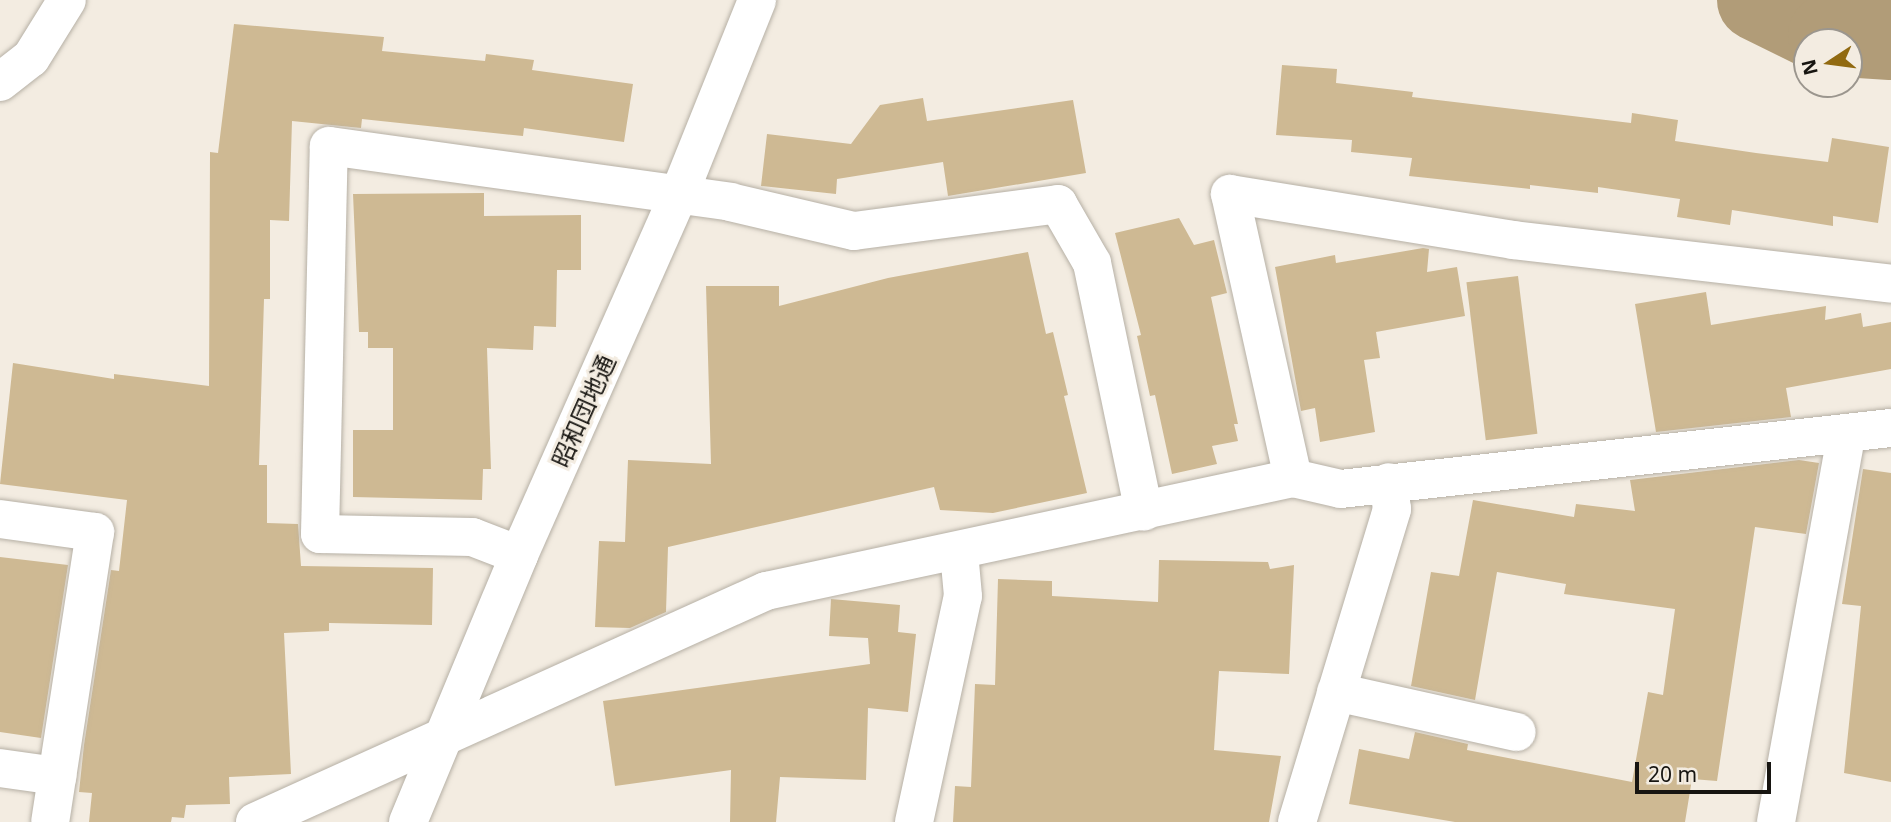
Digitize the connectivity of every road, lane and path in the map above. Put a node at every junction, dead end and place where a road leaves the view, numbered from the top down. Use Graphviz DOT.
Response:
graph roads {
  1 [pos="67,0"];
  2 [pos="757,0"];
  3 [pos="0,82"];
  4 [pos="678,197"];
  5 [pos="1891,284"];
  6 [pos="1891,428"];
  7 [pos="1847,433"];
  8 [pos="1293,478"];
  9 [pos="1388,482"];
  10 [pos="1144,512"];
  11 [pos="0,519"];
  12 [pos="960,552"];
  13 [pos="519,555"];
  14 [pos="1336,692"];
  15 [pos="1517,732"];
  16 [pos="443,740"];
  17 [pos="0,768"];
  18 [pos="57,776"];
  19 [pos="50,822"];
  20 [pos="255,822"];
  21 [pos="408,822"];
  22 [pos="914,822"];
  23 [pos="1297,822"];
  24 [pos="1776,822"];
  1 -- 3 [label="street"];
  2 -- 4 [label="street, 昭和団地通"];
  4 -- 10 [label="street"];
  4 -- 13 [label="street, 昭和団地通"];
  4 -- 13 [label="street"];
  5 -- 8 [label="street"];
  6 -- 7 [label="street"];
  7 -- 9 [label="street"];
  7 -- 24 [label="street"];
  8 -- 9 [label="street"];
  8 -- 10 [label="street"];
  9 -- 14 [label="street"];
  10 -- 12 [label="street"];
  11 -- 18 [label="street"];
  12 -- 16 [label="street"];
  12 -- 22 [label="street"];
  13 -- 16 [label="street, 昭和団地通"];
  14 -- 15 [label="street"];
  14 -- 23 [label="street"];
  16 -- 20 [label="street"];
  16 -- 21 [label="street, 昭和団地通"];
  17 -- 18 [label="street"];
  18 -- 19 [label="street"];
}
